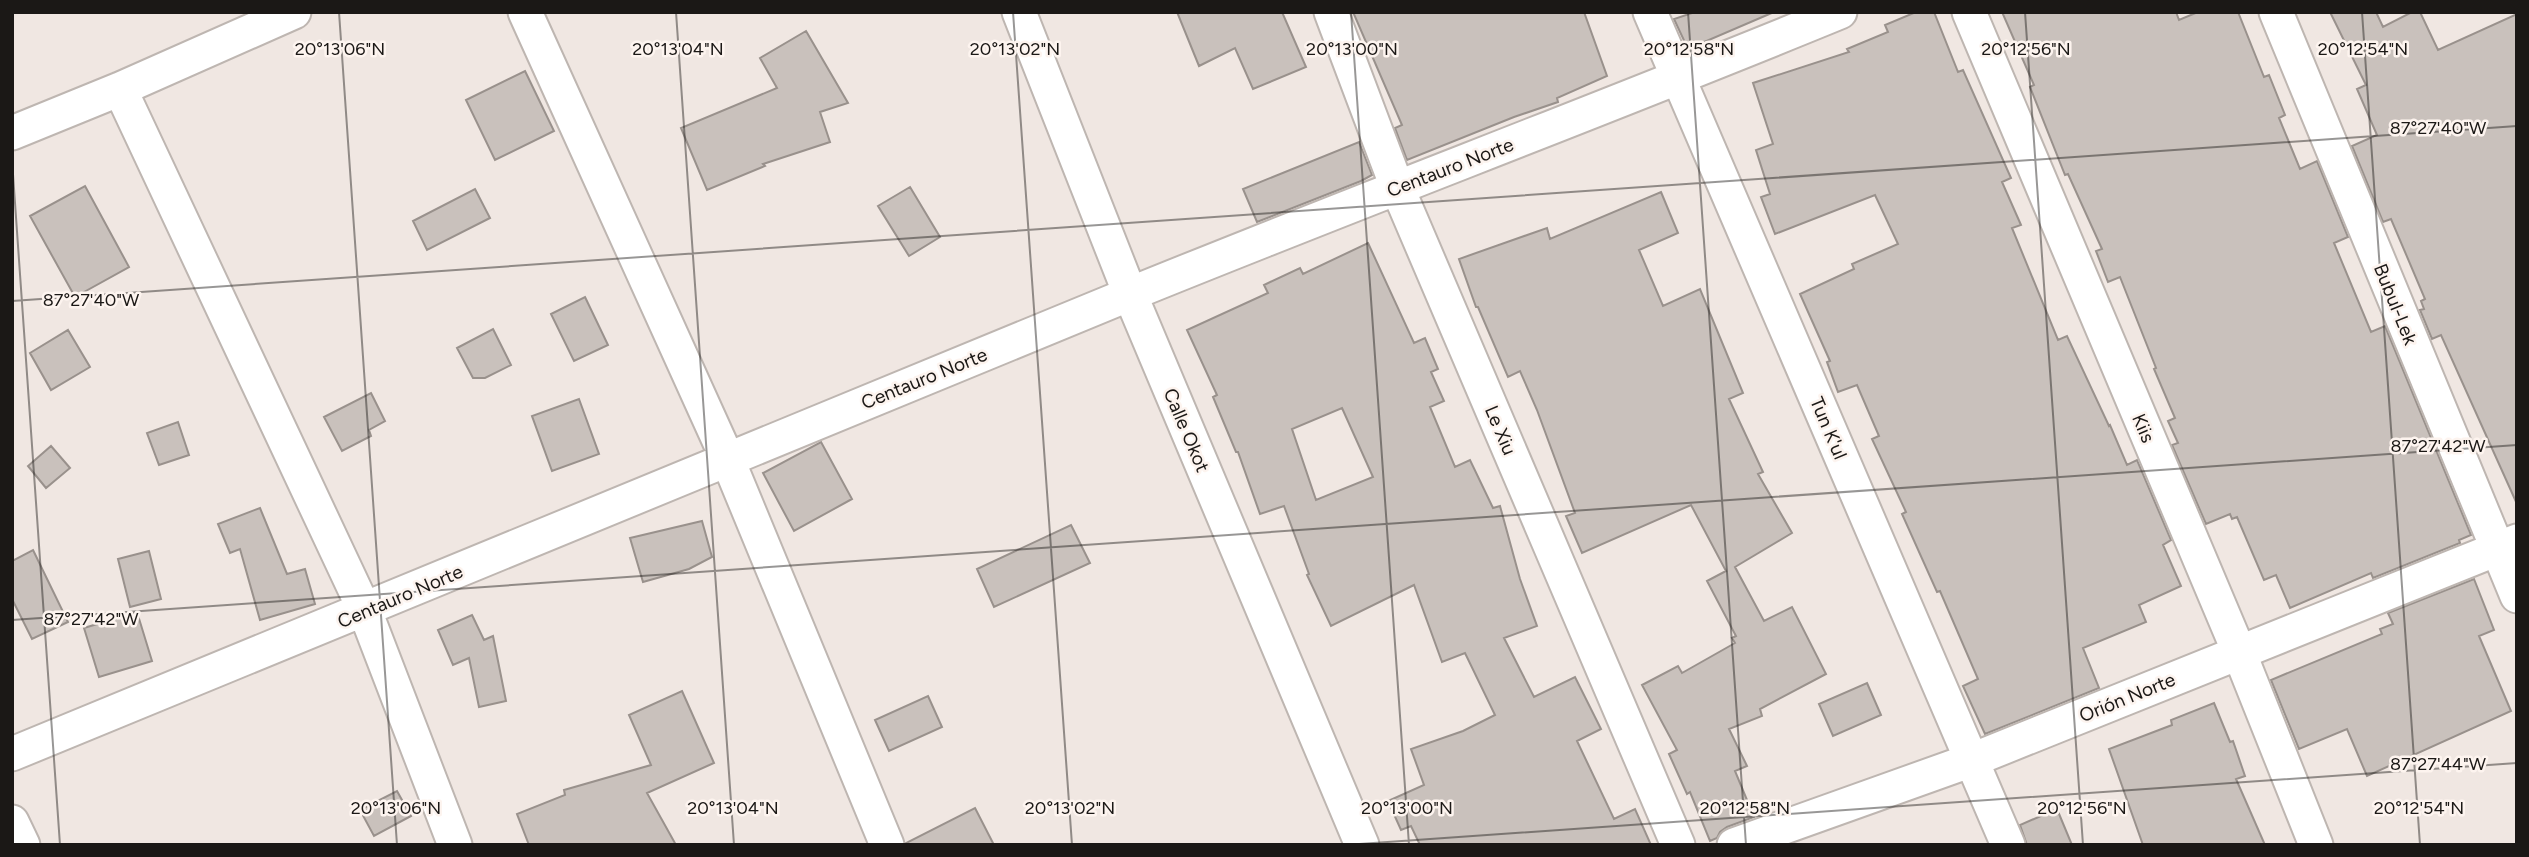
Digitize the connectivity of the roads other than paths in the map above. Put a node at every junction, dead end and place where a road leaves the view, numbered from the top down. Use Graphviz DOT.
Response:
graph roads {
  1 [pos="295,12"];
  2 [pos="525,12"];
  3 [pos="1019,12"];
  4 [pos="1331,12"];
  5 [pos="1650,12"];
  6 [pos="1840,12"];
  7 [pos="1969,12"];
  8 [pos="2276,12"];
  9 [pos="1678,78"];
  10 [pos="120,89"];
  11 [pos="12,133"];
  12 [pos="1397,187"];
  13 [pos="1130,294"];
  14 [pos="727,458"];
  15 [pos="2507,545"];
  16 [pos="2517,596"];
  17 [pos="365,611"];
  18 [pos="2239,652"];
  19 [pos="12,754"];
  20 [pos="1972,760"];
  21 [pos="12,822"];
  22 [pos="23,845"];
  23 [pos="455,845"];
  24 [pos="887,845"];
  25 [pos="1362,845"];
  26 [pos="1678,845"];
  27 [pos="1734,845"];
  28 [pos="2008,845"];
  29 [pos="2316,845"];
  1 -- 10 [label="street"];
  2 -- 14 [label="street"];
  3 -- 13 [label="street, Calle Okot"];
  4 -- 12 [label="street, Le Xiu"];
  5 -- 9 [label="street, Tun K'ul"];
  6 -- 9 [label="street, Centauro Norte"];
  7 -- 18 [label="street, Kiis"];
  8 -- 15 [label="street, Bubul-Lek"];
  9 -- 12 [label="street, Centauro Norte"];
  9 -- 20 [label="street, Tun K'ul"];
  10 -- 11 [label="street"];
  10 -- 17 [label="street"];
  12 -- 13 [label="street, Centauro Norte"];
  12 -- 26 [label="street, Le Xiu"];
  13 -- 14 [label="street, Centauro Norte"];
  13 -- 25 [label="street, Calle Okot"];
  14 -- 17 [label="street, Centauro Norte"];
  14 -- 24 [label="street"];
  15 -- 16 [label="street, Bubul-Lek"];
  15 -- 18 [label="street, Orión Norte"];
  17 -- 19 [label="street, Centauro Norte"];
  17 -- 23 [label="street"];
  18 -- 20 [label="street, Orión Norte"];
  18 -- 29 [label="street, Kiis"];
  20 -- 27 [label="street, Orión Norte"];
  20 -- 28 [label="street, Tun K'ul"];
  21 -- 22 [label="street"];
}
